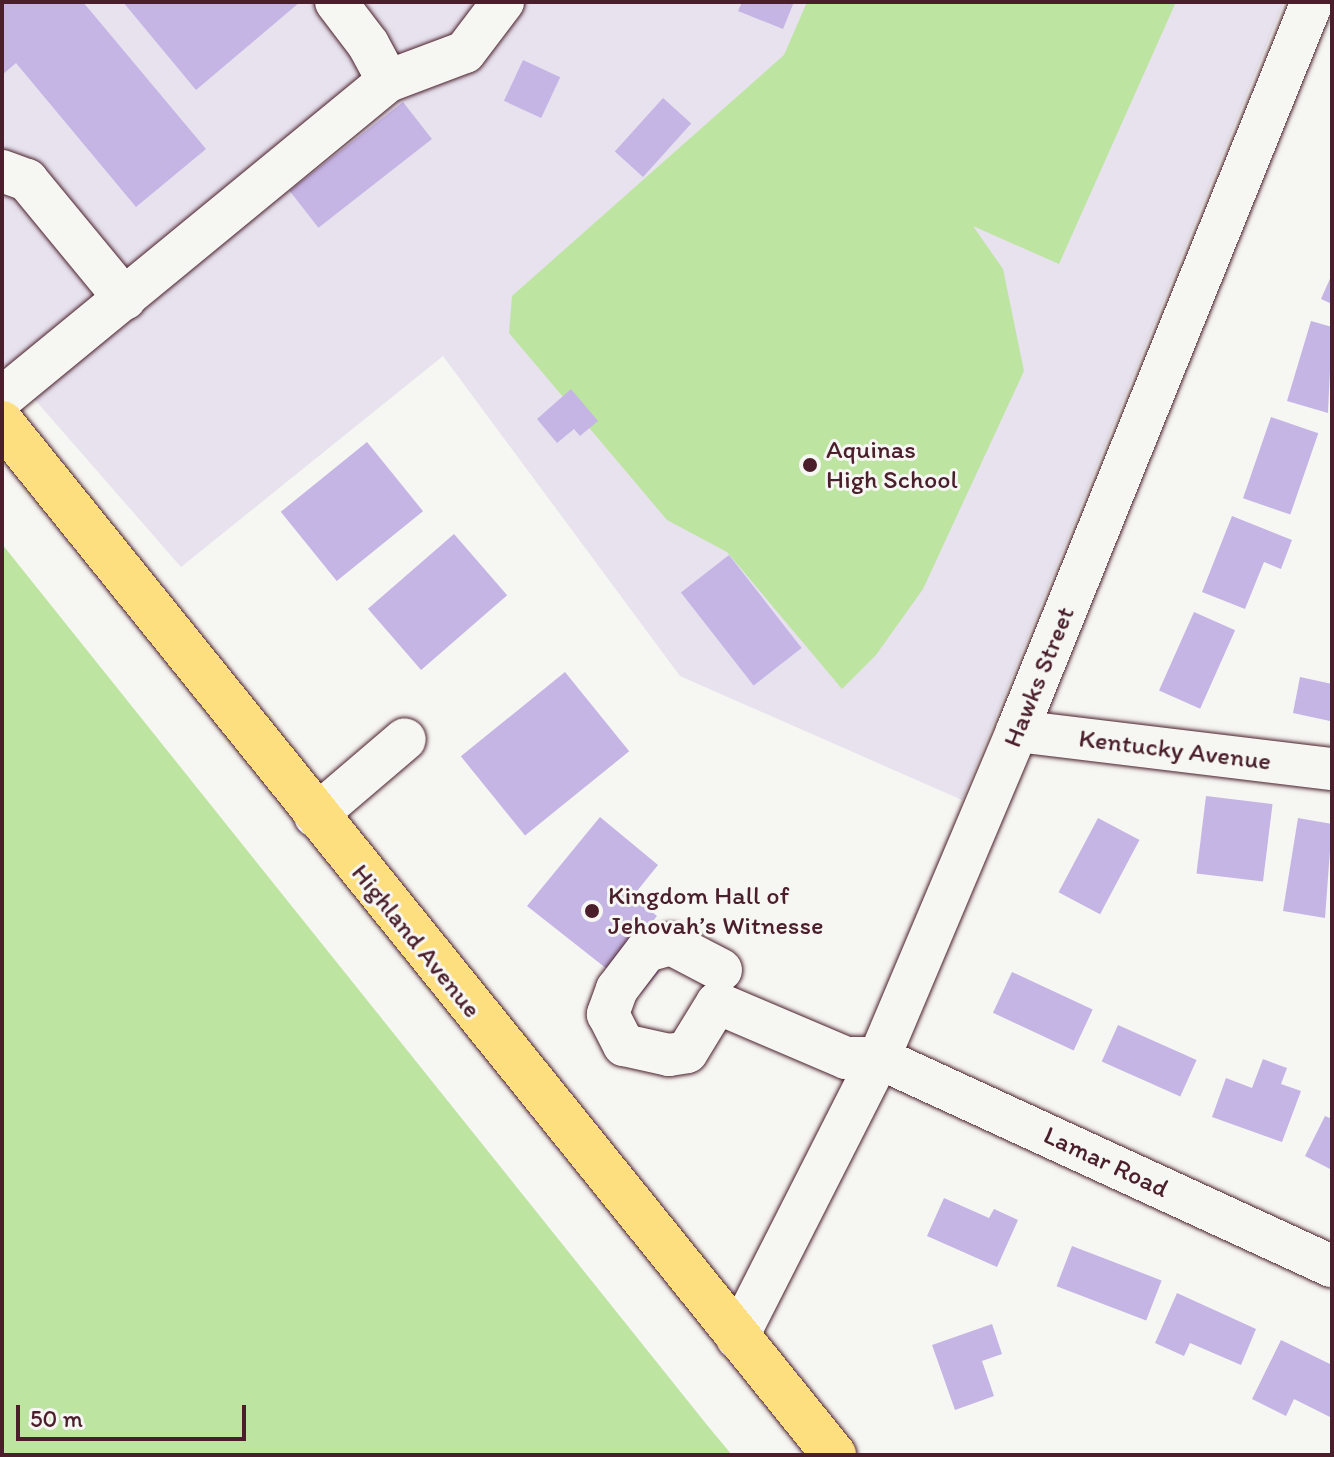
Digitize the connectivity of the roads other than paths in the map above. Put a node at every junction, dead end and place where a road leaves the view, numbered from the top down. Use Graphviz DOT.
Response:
graph roads {
  1 [pos="336,2"];
  2 [pos="503,2"];
  3 [pos="1312,2"];
  4 [pos="388,81"];
  5 [pos="2,171"];
  6 [pos="125,299"];
  7 [pos="2,398"];
  8 [pos="2,423"];
  9 [pos="1017,731"];
  10 [pos="405,739"];
  11 [pos="1332,769"];
  12 [pos="315,816"];
  13 [pos="721,970"];
  14 [pos="879,1058"];
  15 [pos="1332,1266"];
  16 [pos="737,1338"];
  17 [pos="834,1455"];
  1 -- 4 [label="street"];
  2 -- 4 [label="street"];
  3 -- 9 [label="street, Hawks Street"];
  4 -- 6 [label="street"];
  5 -- 6 [label="street"];
  6 -- 7 [label="street"];
  8 -- 12 [label="main road, Highland Avenue"];
  9 -- 11 [label="street, Kentucky Avenue"];
  9 -- 14 [label="street, Hawks Street"];
  10 -- 12 [label="street"];
  12 -- 16 [label="main road, Highland Avenue"];
  13 -- 14 [label="street"];
  14 -- 15 [label="street, Lamar Road"];
  14 -- 16 [label="street, Hawks Street"];
  16 -- 17 [label="main road, Highland Avenue"];
}
